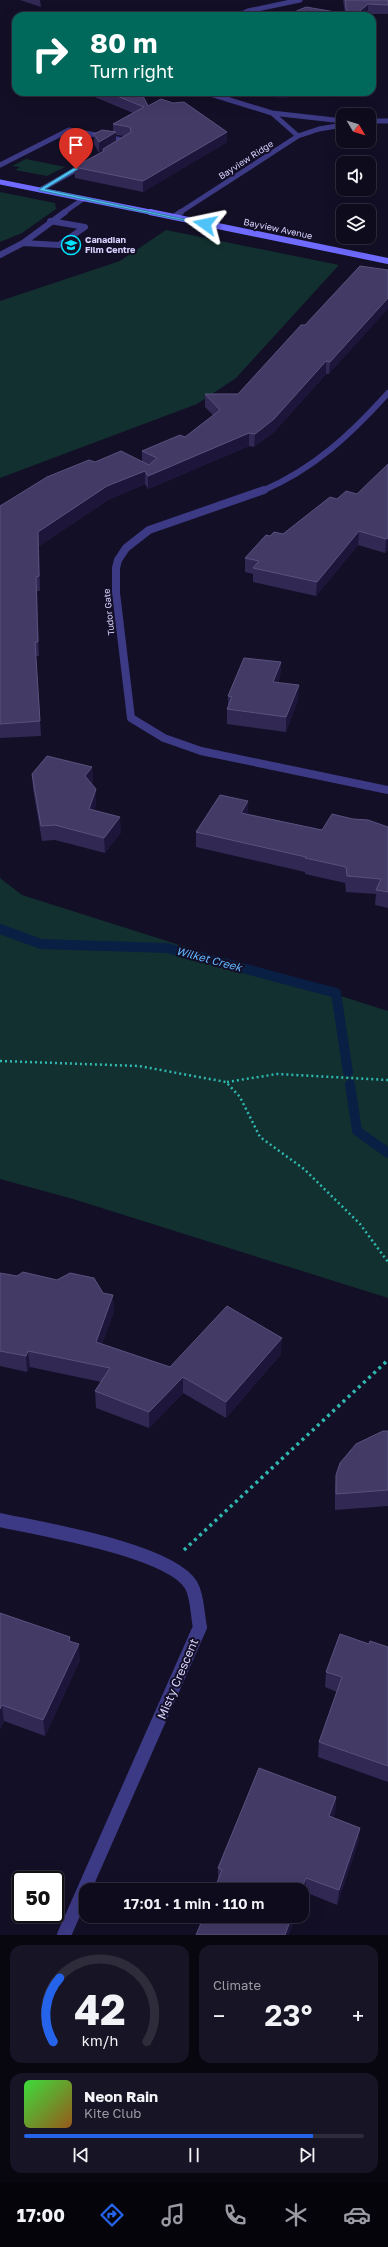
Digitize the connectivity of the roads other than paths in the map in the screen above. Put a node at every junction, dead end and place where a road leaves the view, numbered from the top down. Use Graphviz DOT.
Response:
graph roads {
  1 [pos="300,0"];
  2 [pos="248,12"];
  3 [pos="217,96"];
  4 [pos="272,113"];
  5 [pos="336,120"];
  6 [pos="376,121"];
  7 [pos="388,121"];
  8 [pos="336,125"];
  9 [pos="298,136"];
  10 [pos="115,148"];
  11 [pos="89,162"];
  12 [pos="0,165"];
  13 [pos="0,182"];
  14 [pos="40,190"];
  15 [pos="83,199"];
  16 [pos="174,217"];
  17 [pos="50,221"];
  18 [pos="23,243"];
  19 [pos="0,255"];
  20 [pos="388,261"];
  21 [pos="388,393"];
  22 [pos="388,790"];
  23 [pos="0,1520"];
  24 [pos="64,1935"];
  1 -- 2 [label="street"];
  3 -- 4 [label="street"];
  4 -- 5 [label="street"];
  4 -- 9 [label="street"];
  6 -- 7 [label="street"];
  8 -- 9 [label="street, Bayview Ridge"];
  9 -- 16 [label="street, Bayview Ridge"];
  10 -- 12 [label="street"];
  11 -- 14 [label="street"];
  13 -- 14 [label="main road, Bayview Avenue"];
  14 -- 15 [label="main road, Bayview Avenue"];
  15 -- 16 [label="main road, Bayview Avenue"];
  15 -- 17 [label="street"];
  16 -- 20 [label="main road, Bayview Avenue"];
  17 -- 18 [label="street"];
  17 -- 18 [label="street"];
  18 -- 19 [label="street"];
  21 -- 22 [label="street, Tudor Gate"];
  23 -- 24 [label="street, Misty Crescent"];
}
